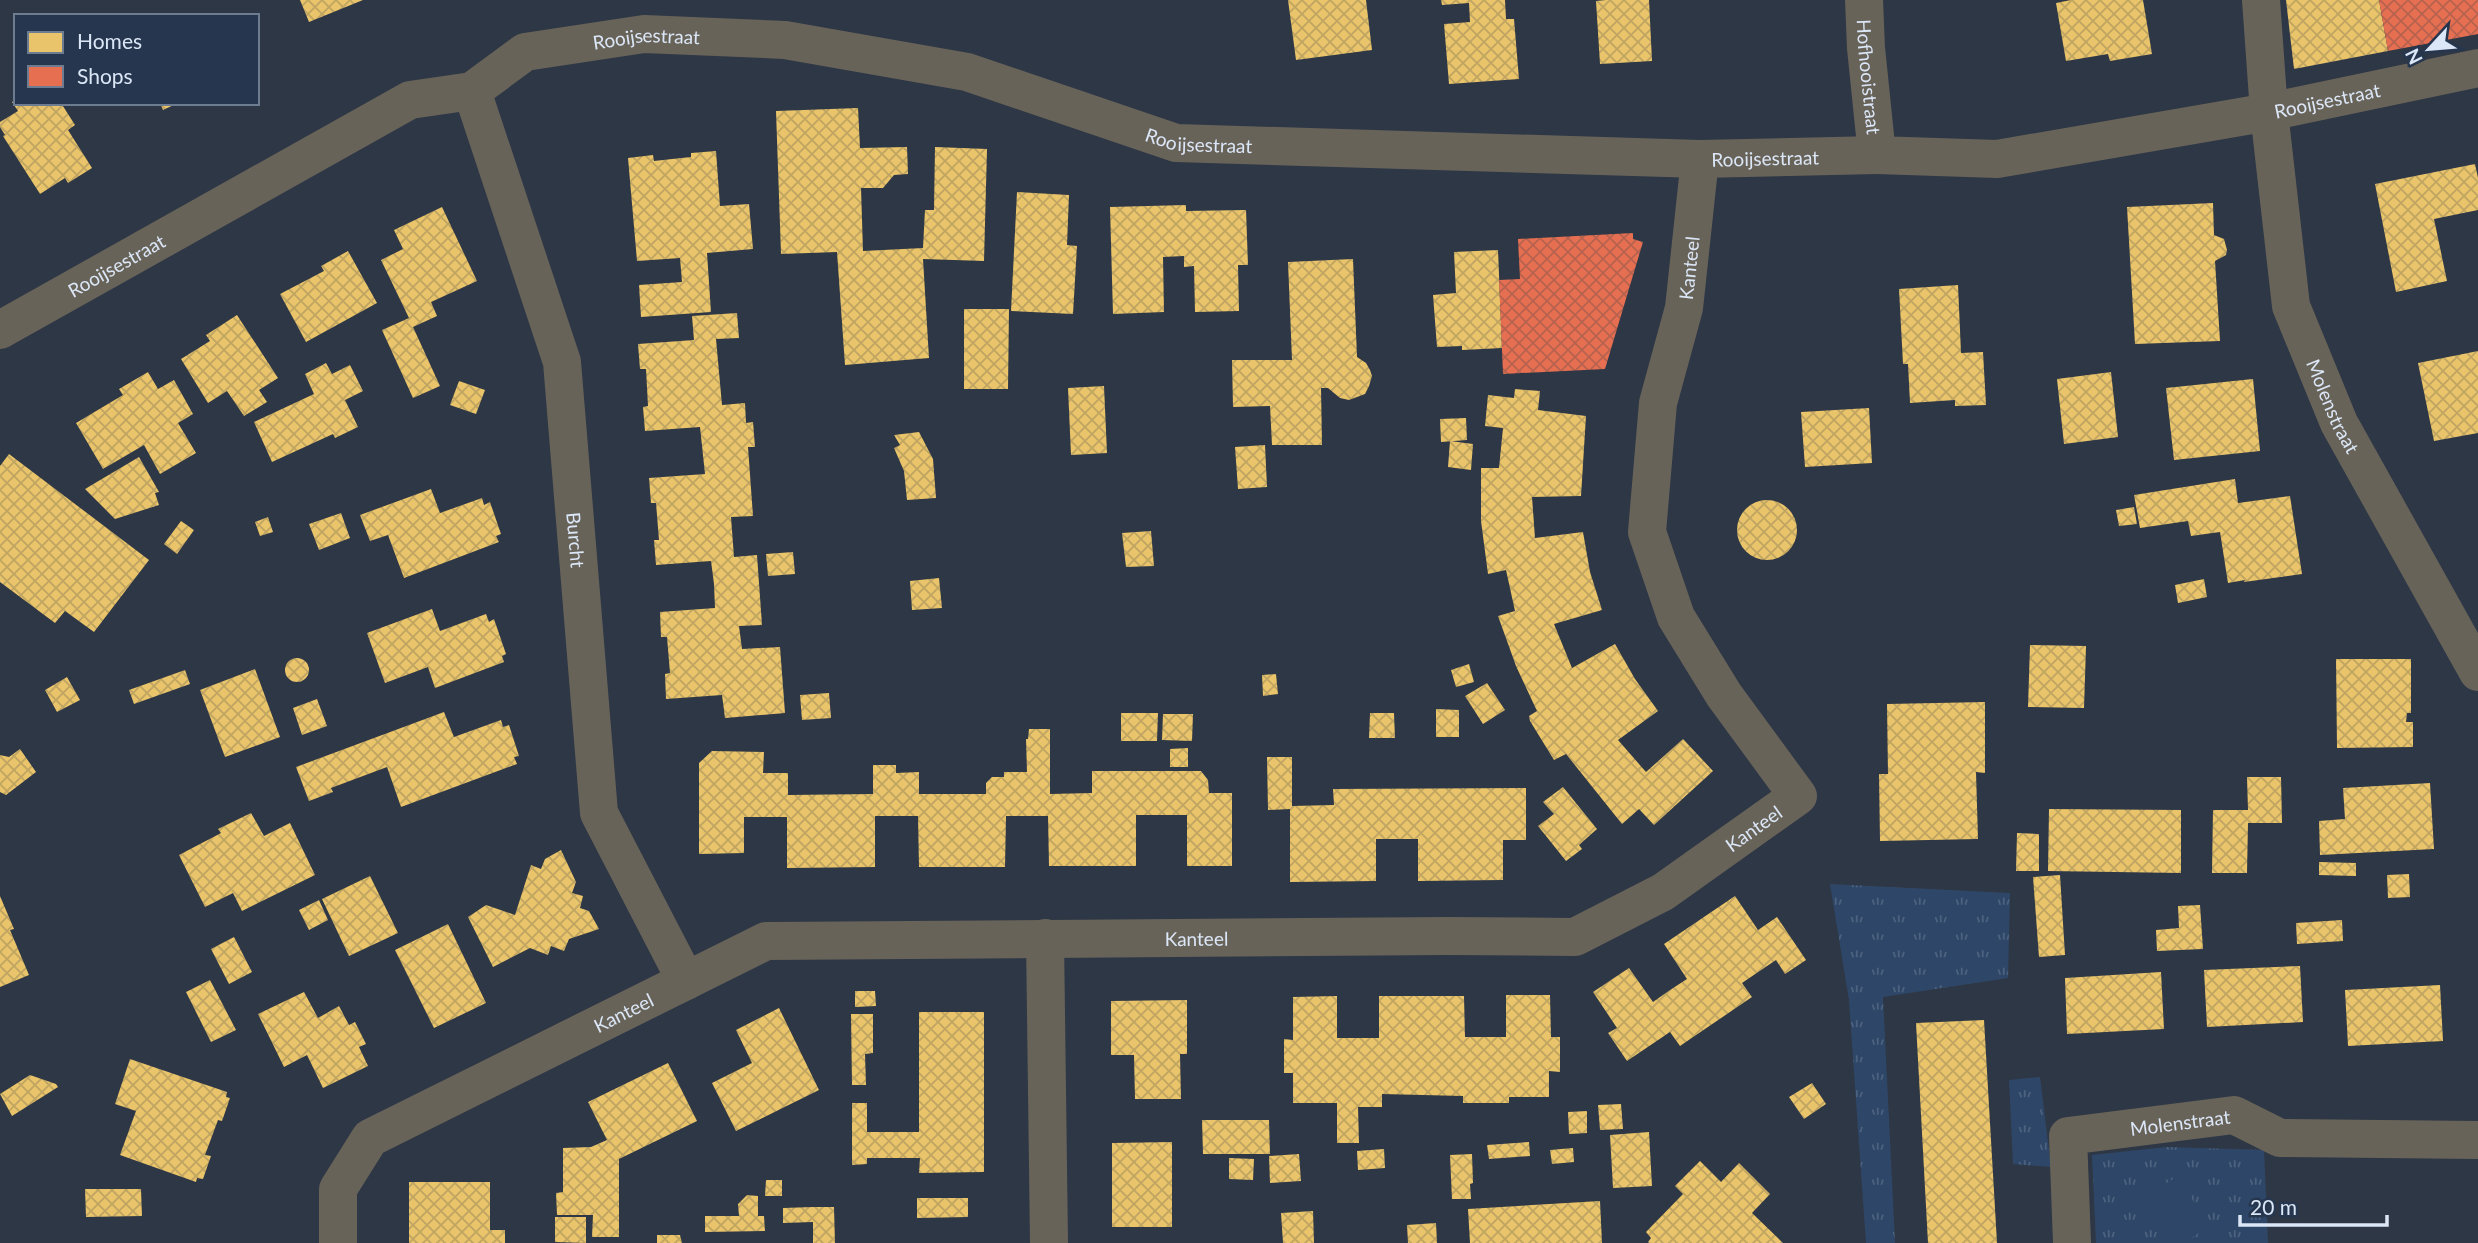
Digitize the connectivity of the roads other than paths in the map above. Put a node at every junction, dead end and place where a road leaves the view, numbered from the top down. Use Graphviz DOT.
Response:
graph roads {
  1 [pos="1864,0"];
  2 [pos="2261,0"];
  3 [pos="2478,68"];
  4 [pos="472,91"];
  5 [pos="2269,112"];
  6 [pos="1877,155"];
  7 [pos="1700,159"];
  8 [pos="0,330"];
  9 [pos="2478,672"];
  10 [pos="1045,939"];
  11 [pos="686,981"];
  12 [pos="2478,1140"];
  13 [pos="338,1243"];
  14 [pos="1049,1243"];
  15 [pos="2073,1243"];
  1 -- 6 [label="street, Hofhooistraat"];
  2 -- 5 [label="street, Molenstraat"];
  3 -- 5 [label="street, Rooijsestraat"];
  4 -- 7 [label="street, Rooijsestraat"];
  4 -- 8 [label="street, Rooijsestraat"];
  4 -- 11 [label="street, Burcht"];
  5 -- 6 [label="street, Rooijsestraat"];
  5 -- 9 [label="street, Molenstraat"];
  6 -- 7 [label="street, Rooijsestraat"];
  7 -- 10 [label="street, Kanteel"];
  10 -- 11 [label="street, Kanteel"];
  10 -- 14 [label="street"];
  11 -- 13 [label="street, Kanteel"];
  12 -- 15 [label="street, Molenstraat"];
}
